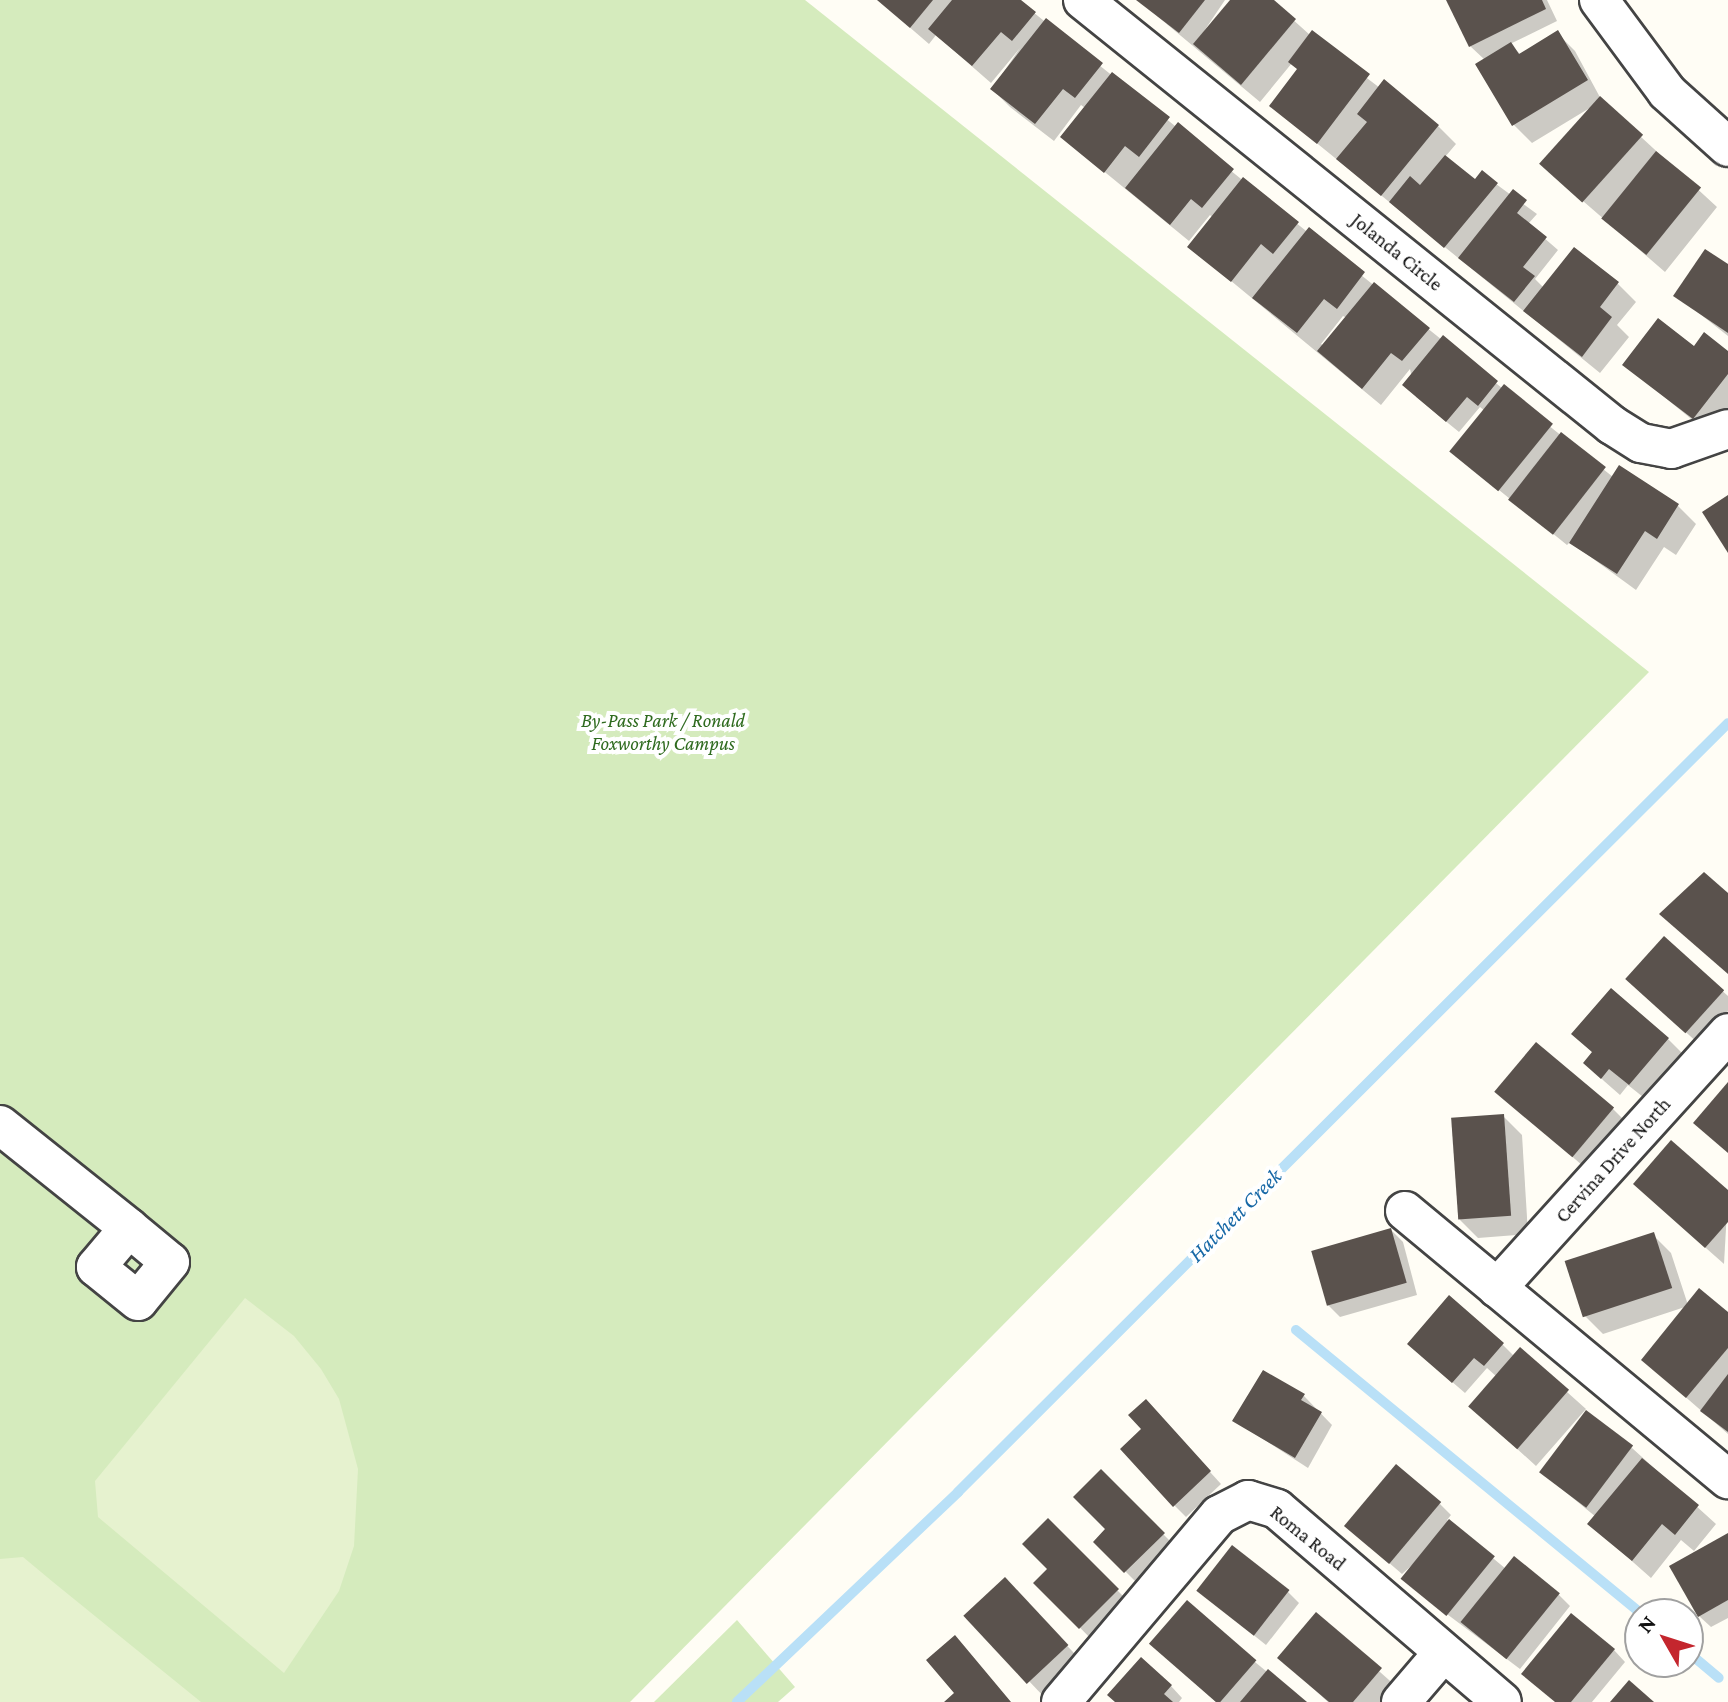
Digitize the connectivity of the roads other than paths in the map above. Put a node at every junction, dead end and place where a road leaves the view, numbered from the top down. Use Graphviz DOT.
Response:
graph roads {
  1 [pos="1083,0"];
  2 [pos="1599,0"];
  3 [pos="1728,147"];
  4 [pos="1728,429"];
  5 [pos="1728,1033"];
  6 [pos="0,1125"];
  7 [pos="1405,1211"];
  8 [pos="129,1228"];
  9 [pos="1497,1288"];
  10 [pos="1728,1479"];
  11 [pos="1443,1653"];
  12 [pos="1061,1702"];
  13 [pos="1401,1702"];
  14 [pos="1502,1702"];
  1 -- 4 [label="street, Jolanda Circle"];
  2 -- 3 [label="street"];
  5 -- 9 [label="street, Cervina Drive North"];
  6 -- 8 [label="street"];
  7 -- 9 [label="street"];
  9 -- 10 [label="street"];
  11 -- 12 [label="street, Roma Road"];
  11 -- 13 [label="street"];
  11 -- 14 [label="street, Roma Road"];
}
